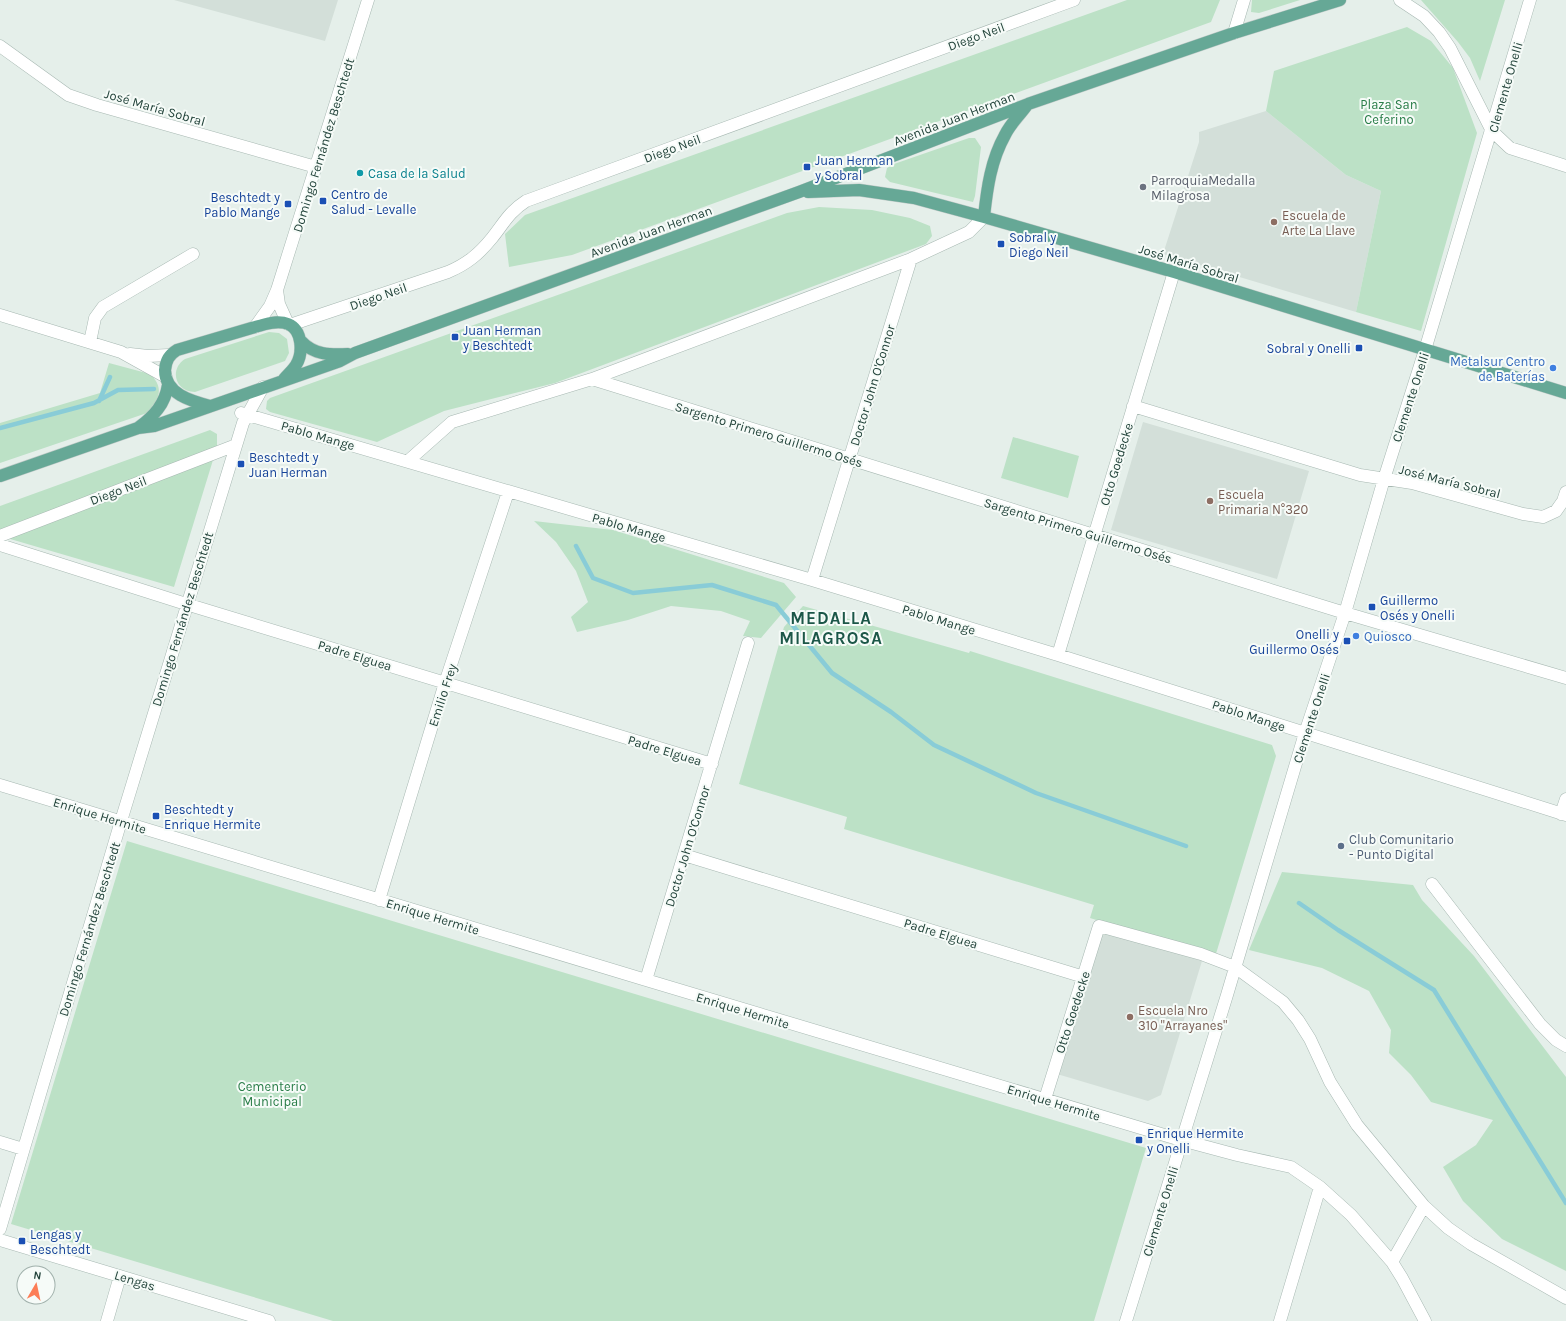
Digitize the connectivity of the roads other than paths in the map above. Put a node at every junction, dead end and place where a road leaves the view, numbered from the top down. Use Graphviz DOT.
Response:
graph roads {
  1 [pos="368,0"];
  2 [pos="1074,0"];
  3 [pos="1244,0"];
  4 [pos="1340,0"];
  5 [pos="1400,0"];
  6 [pos="1530,0"];
  7 [pos="1234,33"];
  8 [pos="0,46"];
  9 [pos="1028,104"];
  10 [pos="1492,131"];
  11 [pos="1566,166"];
  12 [pos="316,167"];
  13 [pos="799,192"];
  14 [pos="984,216"];
  15 [pos="193,254"];
  16 [pos="910,259"];
  17 [pos="1174,272"];
  18 [pos="277,290"];
  19 [pos="0,314"];
  20 [pos="289,325"];
  21 [pos="254,326"];
  22 [pos="301,341"];
  23 [pos="90,342"];
  24 [pos="1425,350"];
  25 [pos="121,352"];
  26 [pos="355,353"];
  27 [pos="169,355"];
  28 [pos="592,379"];
  29 [pos="167,381"];
  30 [pos="282,381"];
  31 [pos="263,388"];
  32 [pos="1566,393"];
  33 [pos="225,401"];
  34 [pos="210,406"];
  35 [pos="1133,406"];
  36 [pos="244,417"];
  37 [pos="138,428"];
  38 [pos="236,445"];
  39 [pos="849,460"];
  40 [pos="408,461"];
  41 [pos="0,476"];
  42 [pos="1384,479"];
  43 [pos="508,492"];
  44 [pos="1566,492"];
  45 [pos="1094,535"];
  46 [pos="0,536"];
  47 [pos="0,545"];
  48 [pos="812,580"];
  49 [pos="186,604"];
  50 [pos="1345,613"];
  51 [pos="748,643"];
  52 [pos="1058,655"];
  53 [pos="1566,678"];
  54 [pos="446,683"];
  55 [pos="1305,733"];
  56 [pos="712,764"];
  57 [pos="0,785"];
  58 [pos="1566,799"];
  59 [pos="1564,814"];
  60 [pos="121,821"];
  61 [pos="684,855"];
  62 [pos="1432,884"];
  63 [pos="378,900"];
  64 [pos="1235,967"];
  65 [pos="1084,977"];
  66 [pos="646,980"];
  67 [pos="1566,1046"];
  68 [pos="1045,1099"];
  69 [pos="1181,1140"];
  70 [pos="0,1142"];
  71 [pos="23,1149"];
  72 [pos="1320,1187"];
  73 [pos="1424,1206"];
  74 [pos="0,1229"];
  75 [pos="0,1240"];
  76 [pos="1392,1262"];
  77 [pos="120,1276"];
  78 [pos="1566,1298"];
  79 [pos="107,1321"];
  80 [pos="269,1321"];
  81 [pos="1126,1321"];
  82 [pos="1280,1321"];
  83 [pos="1425,1321"];
  1 -- 12 [label="street, Domingo Fernández Beschtedt"];
  2 -- 20 [label="street, Diego Neil"];
  3 -- 7 [label="street"];
  4 -- 7 [label="main road, Avenida Juan Herman"];
  5 -- 10 [label="street"];
  6 -- 10 [label="street, Clemente Onelli"];
  7 -- 9 [label="main road, Avenida Juan Herman"];
  8 -- 12 [label="street, José María Sobral"];
  9 -- 13 [label="main road, Avenida Juan Herman"];
  9 -- 14 [label="main road"];
  10 -- 11 [label="street"];
  10 -- 24 [label="street, Clemente Onelli"];
  12 -- 18 [label="street, Domingo Fernández Beschtedt"];
  13 -- 14 [label="main road, José María Sobral"];
  13 -- 26 [label="main road, Avenida Juan Herman"];
  14 -- 16 [label="street"];
  14 -- 17 [label="main road, José María Sobral"];
  15 -- 23 [label="street"];
  16 -- 28 [label="street"];
  16 -- 39 [label="street, Doctor John O'Connor"];
  17 -- 24 [label="main road, José María Sobral"];
  17 -- 35 [label="street, Otto Goedecke"];
  18 -- 20 [label="street"];
  18 -- 21 [label="street, Domingo Fernández Beschtedt"];
  19 -- 23 [label="street"];
  20 -- 21 [label="main road"];
  20 -- 22 [label="main road, Avenida Juan Herman"];
  21 -- 27 [label="main road"];
  22 -- 26 [label="main road, Avenida Juan Herman"];
  22 -- 30 [label="main road"];
  23 -- 25 [label="street"];
  24 -- 32 [label="main road, José María Sobral"];
  24 -- 42 [label="street, Clemente Onelli"];
  25 -- 27 [label="street"];
  25 -- 29 [label="street"];
  26 -- 30 [label="main road, Avenida Juan Herman"];
  27 -- 29 [label="main road"];
  28 -- 39 [label="street, Sargento Primero Guillermo Osés"];
  28 -- 40 [label="street"];
  29 -- 34 [label="main road"];
  29 -- 37 [label="main road"];
  30 -- 31 [label="main road, Avenida Juan Herman"];
  31 -- 33 [label="main road, Avenida Juan Herman"];
  31 -- 36 [label="street, Domingo Fernández Beschtedt"];
  33 -- 34 [label="main road, Avenida Juan Herman"];
  33 -- 36 [label="street"];
  34 -- 37 [label="main road"];
  35 -- 42 [label="street, José María Sobral"];
  35 -- 45 [label="street, Otto Goedecke"];
  36 -- 38 [label="street, Domingo Fernández Beschtedt"];
  36 -- 40 [label="street, Pablo Mange"];
  37 -- 41 [label="main road"];
  38 -- 46 [label="street, Diego Neil"];
  38 -- 49 [label="street, Domingo Fernández Beschtedt"];
  39 -- 45 [label="street, Sargento Primero Guillermo Osés"];
  39 -- 48 [label="street, Doctor John O'Connor"];
  40 -- 43 [label="street, Pablo Mange"];
  42 -- 44 [label="street, José María Sobral"];
  42 -- 50 [label="street, Clemente Onelli"];
  43 -- 48 [label="street, Pablo Mange"];
  43 -- 54 [label="street, Emilio Frey"];
  45 -- 50 [label="street, Sargento Primero Guillermo Osés"];
  45 -- 52 [label="street, Otto Goedecke"];
  47 -- 49 [label="street, Padre Elguea"];
  48 -- 52 [label="street, Pablo Mange"];
  49 -- 54 [label="street, Padre Elguea"];
  49 -- 60 [label="street, Domingo Fernández Beschtedt"];
  50 -- 53 [label="street, Sargento Primero Guillermo Osés"];
  50 -- 55 [label="street, Clemente Onelli"];
  51 -- 56 [label="street, Doctor John O'Connor"];
  52 -- 55 [label="street, Pablo Mange"];
  54 -- 56 [label="street, Padre Elguea"];
  54 -- 63 [label="street, Emilio Frey"];
  55 -- 59 [label="street, Pablo Mange"];
  55 -- 64 [label="street, Clemente Onelli"];
  56 -- 61 [label="street, Doctor John O'Connor"];
  57 -- 60 [label="street, Enrique Hermite"];
  58 -- 59 [label="street"];
  60 -- 63 [label="street, Enrique Hermite"];
  60 -- 71 [label="street, Domingo Fernández Beschtedt"];
  61 -- 65 [label="street, Padre Elguea"];
  61 -- 66 [label="street, Doctor John O'Connor"];
  62 -- 67 [label="street"];
  63 -- 66 [label="street, Enrique Hermite"];
  64 -- 65 [label="street, Otto Goedecke"];
  64 -- 69 [label="street, Clemente Onelli"];
  64 -- 73 [label="street"];
  65 -- 68 [label="street, Otto Goedecke"];
  66 -- 68 [label="street, Enrique Hermite"];
  68 -- 69 [label="street, Enrique Hermite"];
  69 -- 72 [label="street, Enrique Hermite"];
  69 -- 81 [label="street, Clemente Onelli"];
  70 -- 71 [label="street"];
  71 -- 74 [label="street, Domingo Fernández Beschtedt"];
  72 -- 76 [label="street, Enrique Hermite"];
  72 -- 82 [label="street"];
  73 -- 76 [label="street"];
  73 -- 78 [label="street"];
  75 -- 77 [label="street, Lengas"];
  76 -- 83 [label="street, Enrique Hermite"];
  77 -- 79 [label="street"];
  77 -- 80 [label="street, Lengas"];
}
